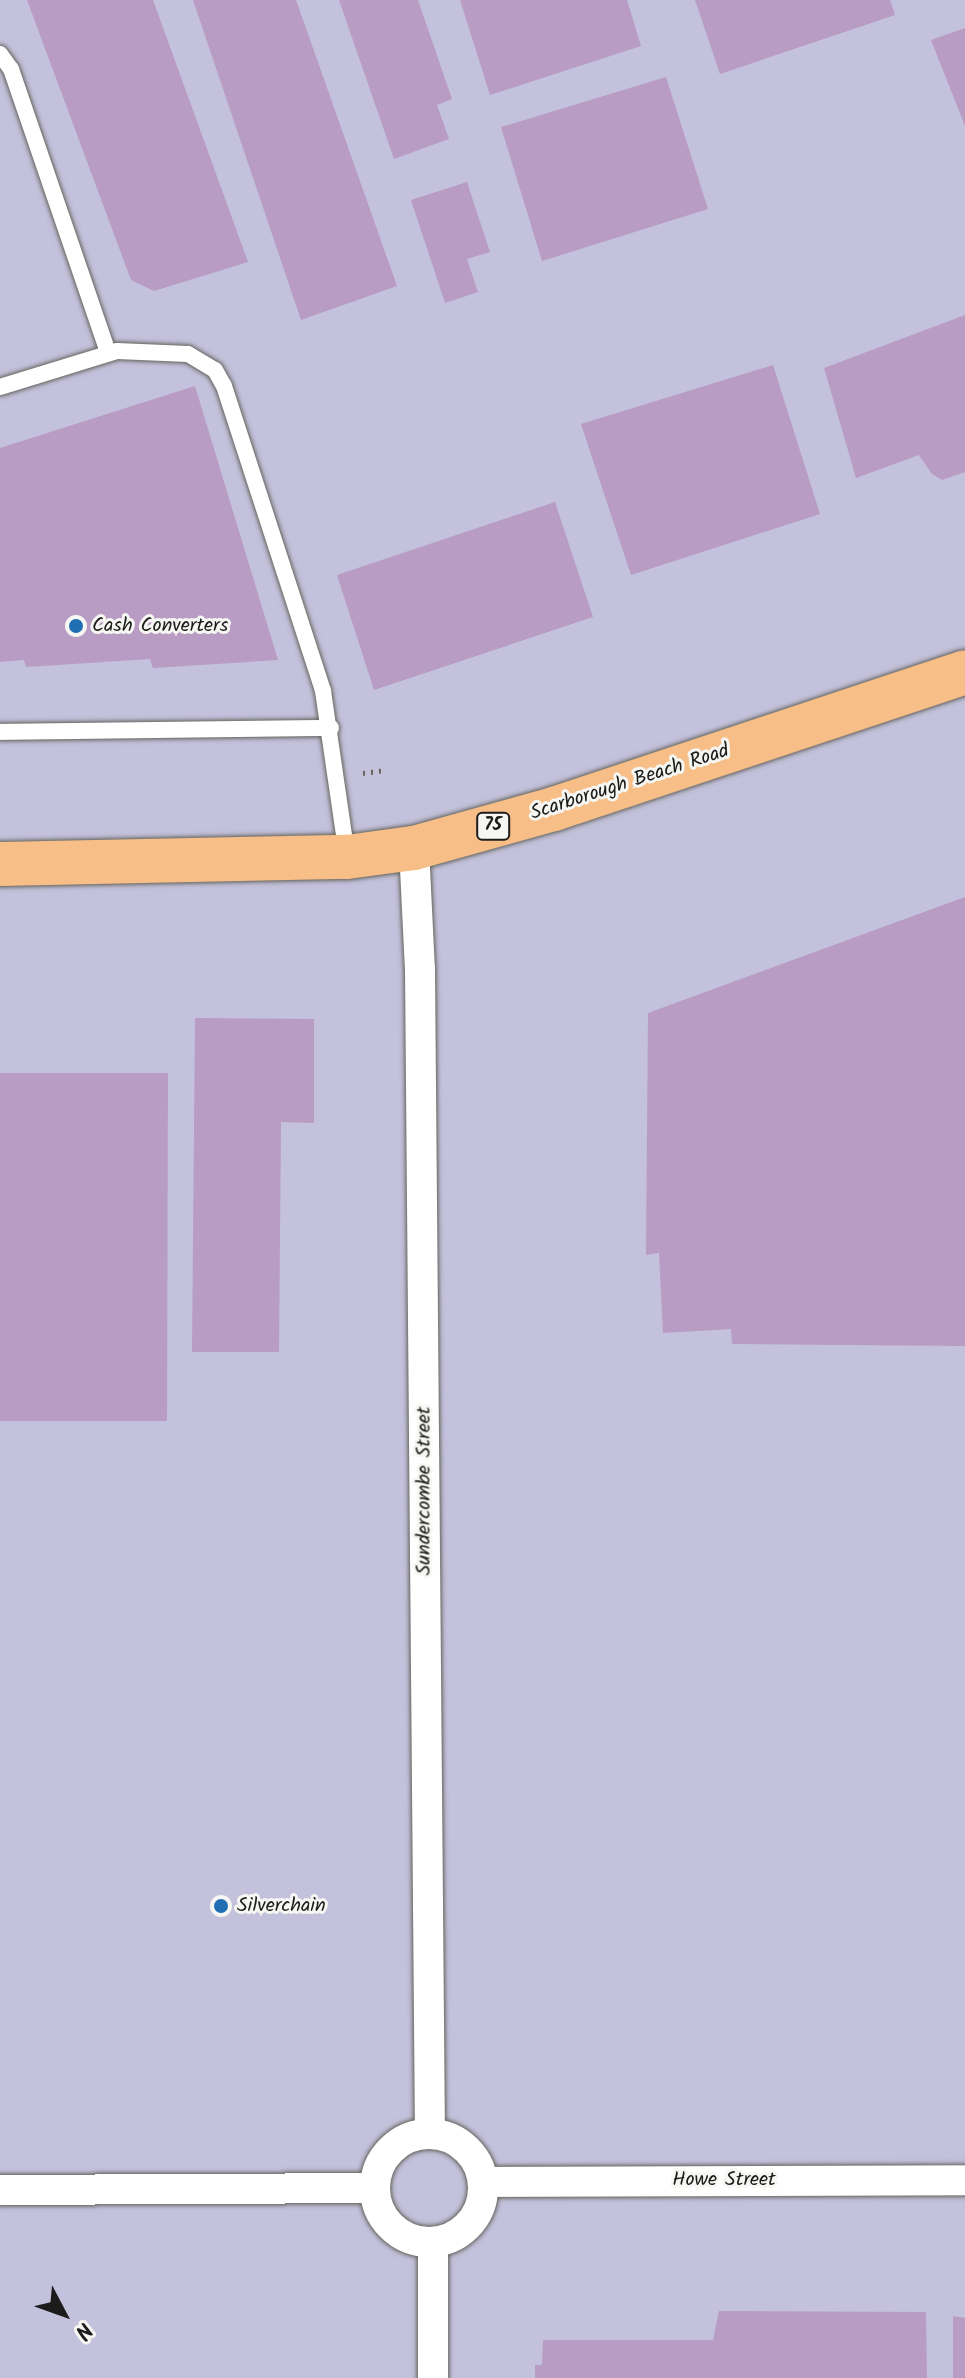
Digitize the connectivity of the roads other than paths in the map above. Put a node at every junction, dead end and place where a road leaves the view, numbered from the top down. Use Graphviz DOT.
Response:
graph roads {
  1 [pos="0,54"];
  2 [pos="108,353"];
  3 [pos="0,387"];
  4 [pos="965,672"];
  5 [pos="331,728"];
  6 [pos="0,732"];
  7 [pos="414,848"];
  8 [pos="347,857"];
  9 [pos="0,864"];
  10 [pos="430,2133"];
  11 [pos="965,2180"];
  12 [pos="484,2182"];
  13 [pos="374,2188"];
  14 [pos="0,2190"];
  15 [pos="433,2243"];
  16 [pos="433,2378"];
  1 -- 2 [label="lane"];
  2 -- 3 [label="lane"];
  2 -- 5 [label="lane"];
  4 -- 7 [label="main road, Scarborough Beach Road / 75"];
  5 -- 6 [label="lane"];
  5 -- 8 [label="lane"];
  7 -- 8 [label="main road, Scarborough Beach Road / 75"];
  7 -- 10 [label="street, Sundercombe Street"];
  8 -- 9 [label="main road, Scarborough Beach Road / 75"];
  10 -- 12 [label="street"];
  10 -- 13 [label="street"];
  11 -- 12 [label="street, Howe Street"];
  12 -- 15 [label="street"];
  13 -- 14 [label="street"];
  13 -- 15 [label="street"];
  15 -- 16 [label="street"];
}
